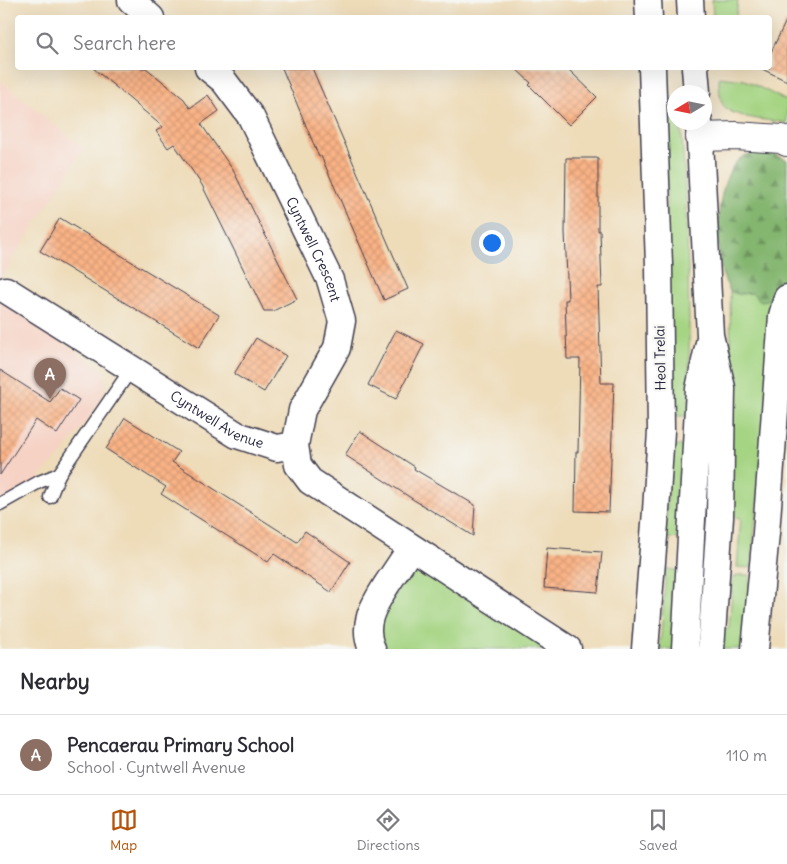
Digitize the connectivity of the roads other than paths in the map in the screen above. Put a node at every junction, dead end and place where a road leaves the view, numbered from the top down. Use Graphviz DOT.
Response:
graph roads {
  1 [pos="131,0"];
  2 [pos="648,0"];
  3 [pos="690,0"];
  4 [pos="148,15"];
  5 [pos="649,15"];
  6 [pos="691,15"];
  7 [pos="210,70"];
  8 [pos="652,70"];
  9 [pos="695,70"];
  10 [pos="696,85"];
  11 [pos="699,130"];
  12 [pos="787,142"];
  13 [pos="3,289"];
  14 [pos="787,298"];
  15 [pos="710,335"];
  16 [pos="132,368"];
  17 [pos="295,445"];
  18 [pos="59,474"];
  19 [pos="50,497"];
  20 [pos="0,504"];
  21 [pos="411,548"];
  22 [pos="372,649"];
  23 [pos="568,649"];
  24 [pos="645,649"];
  25 [pos="685,649"];
  26 [pos="711,649"];
  27 [pos="755,649"];
  1 -- 4 [label="street"];
  2 -- 5 [label="street"];
  3 -- 6 [label="street"];
  7 -- 17 [label="street, Cyntwell Crescent"];
  8 -- 24 [label="street, Heol Trelai"];
  9 -- 10 [label="street"];
  11 -- 12 [label="street"];
  11 -- 15 [label="street"];
  13 -- 16 [label="street, Cyntwell Avenue"];
  14 -- 27 [label="street"];
  15 -- 25 [label="street"];
  15 -- 26 [label="street"];
  16 -- 17 [label="street, Cyntwell Avenue"];
  16 -- 18 [label="lane"];
  17 -- 21 [label="street"];
  18 -- 19 [label="lane"];
  18 -- 20 [label="lane"];
  21 -- 22 [label="street"];
  21 -- 23 [label="street"];
}
